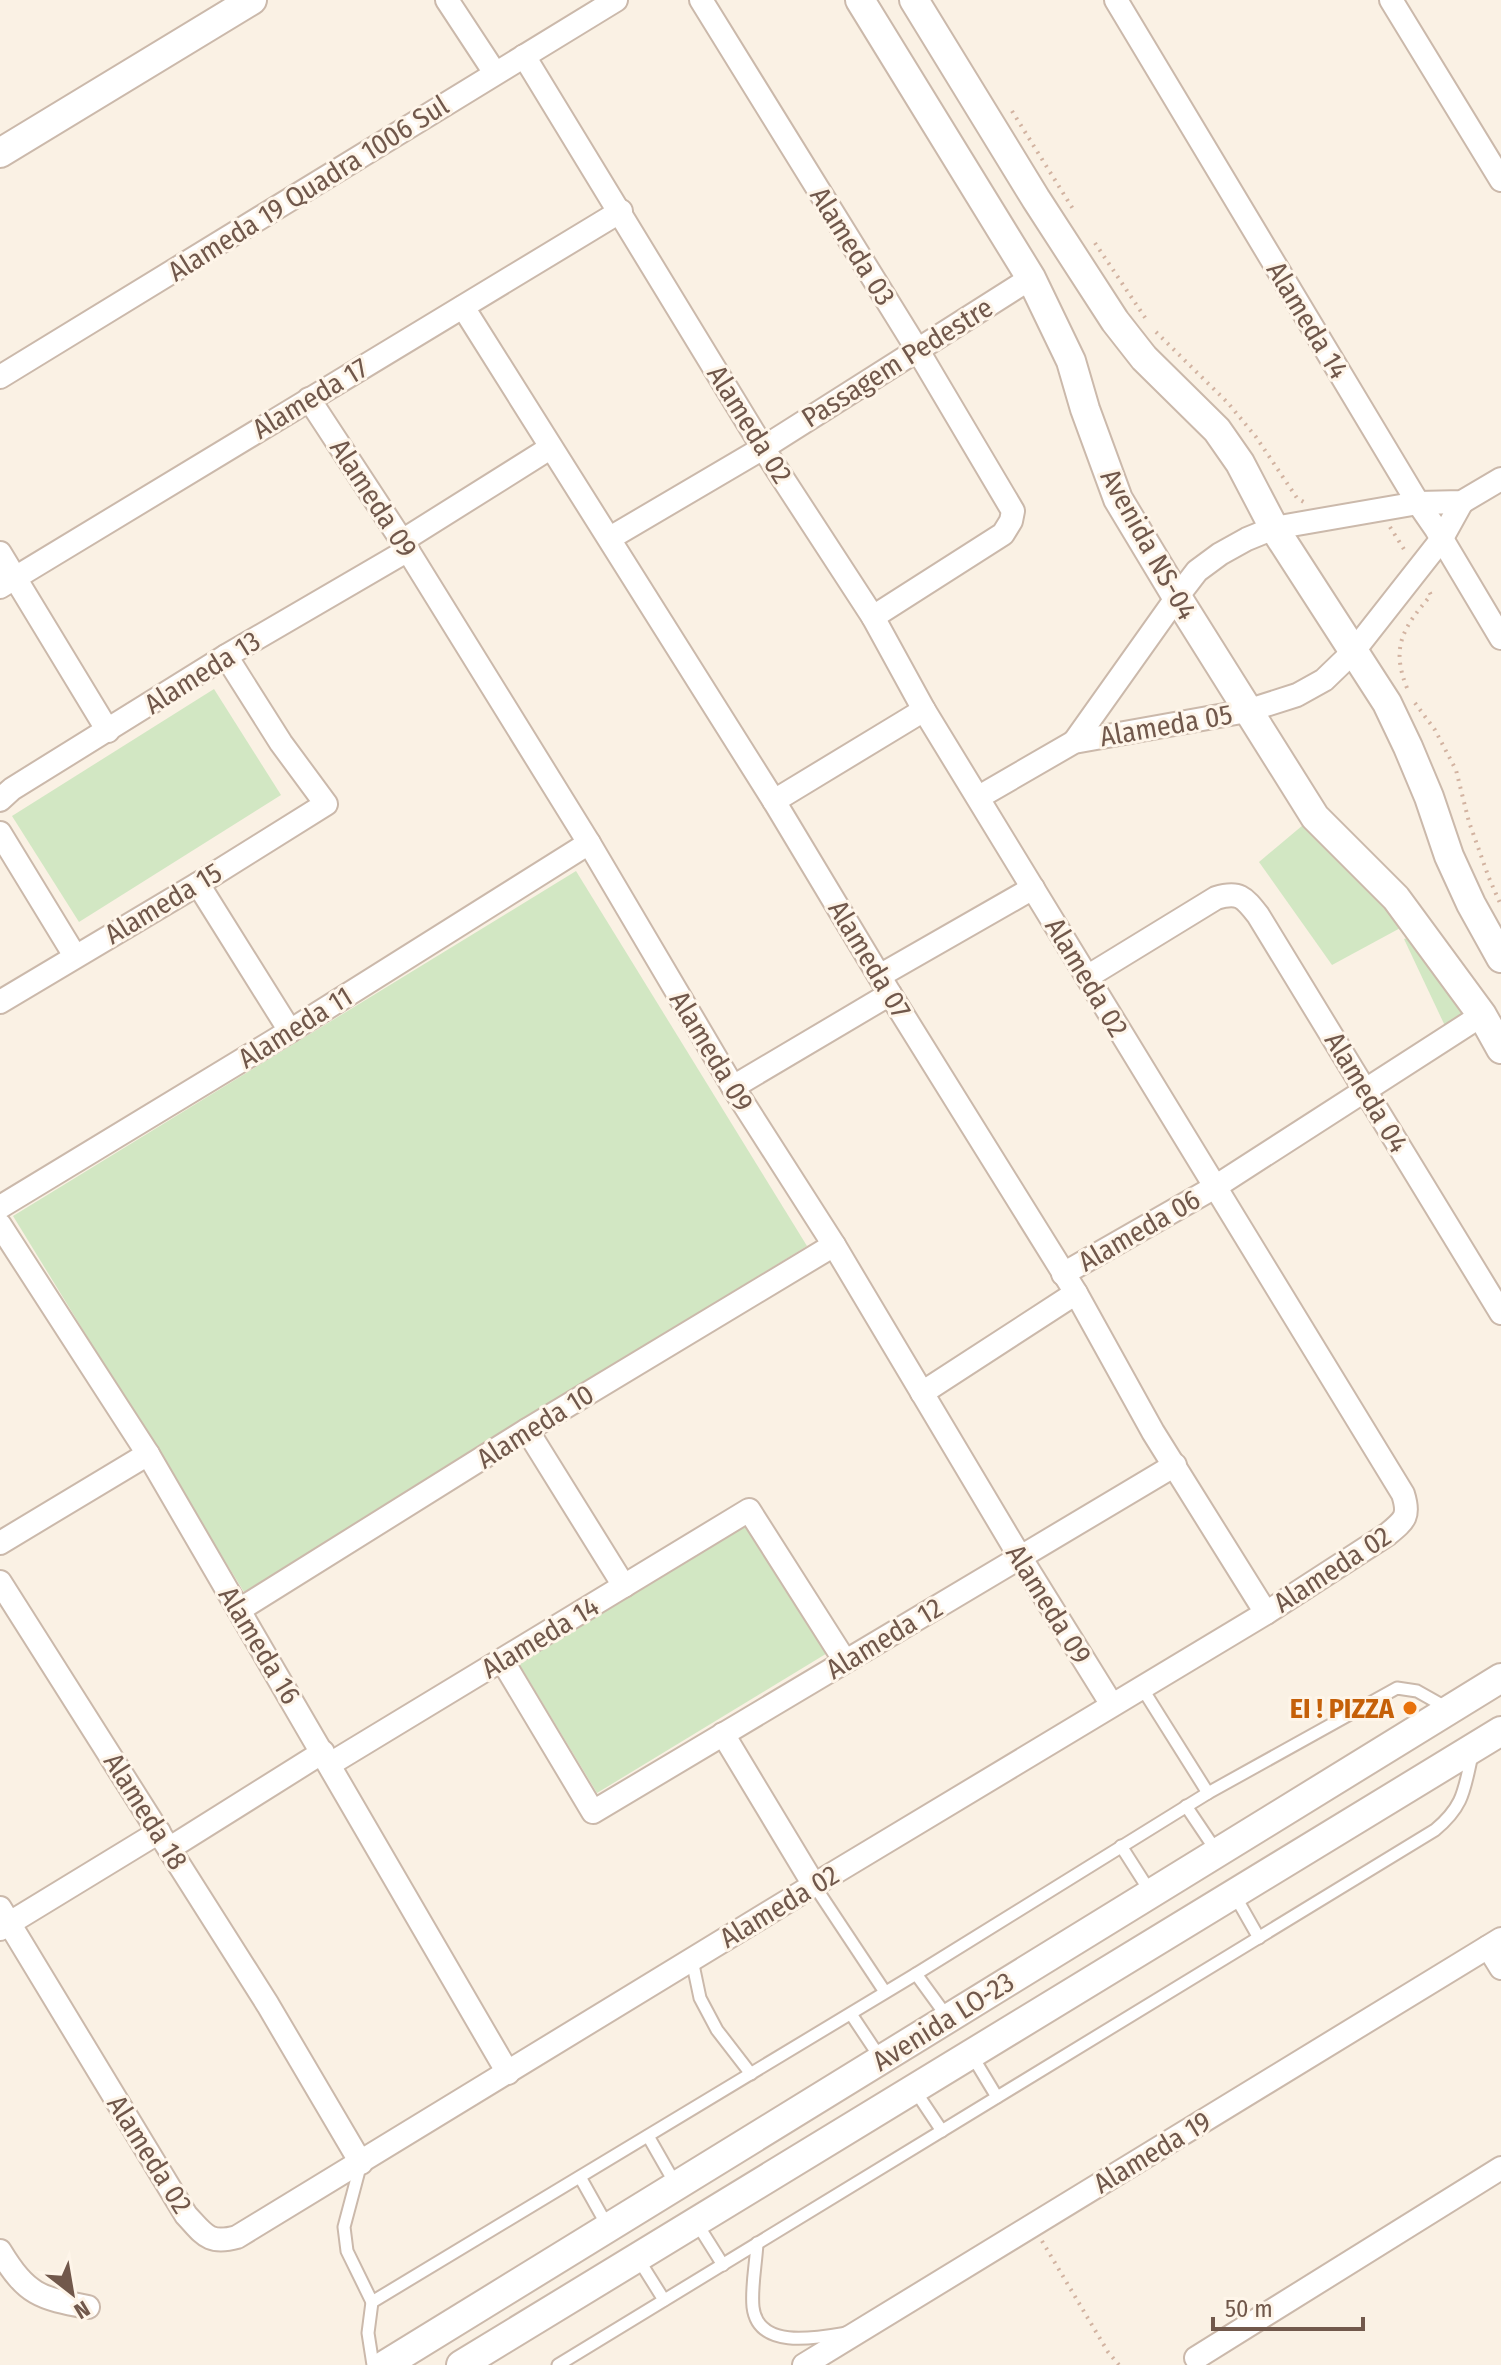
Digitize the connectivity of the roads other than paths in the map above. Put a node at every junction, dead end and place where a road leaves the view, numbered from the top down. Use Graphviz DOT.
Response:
graph roads {
  1 [pos="252,0"];
  2 [pos="447,0"];
  3 [pos="616,0"];
  4 [pos="701,0"];
  5 [pos="860,0"];
  6 [pos="914,0"];
  7 [pos="1116,0"];
  8 [pos="1391,0"];
  9 [pos="524,56"];
  10 [pos="495,73"];
  11 [pos="0,153"];
  12 [pos="1501,180"];
  13 [pos="621,211"];
  14 [pos="1031,278"];
  15 [pos="463,307"];
  16 [pos="917,349"];
  17 [pos="0,377"];
  18 [pos="309,399"];
  19 [pos="550,448"];
  20 [pos="763,448"];
  21 [pos="1501,479"];
  22 [pos="1462,502"];
  23 [pos="1418,503"];
  24 [pos="1274,528"];
  25 [pos="610,538"];
  26 [pos="1441,540"];
  27 [pos="405,546"];
  28 [pos="0,553"];
  29 [pos="8,582"];
  30 [pos="1177,597"];
  31 [pos="873,617"];
  32 [pos="1501,638"];
  33 [pos="1353,652"];
  34 [pos="226,656"];
  35 [pos="924,710"];
  36 [pos="1247,711"];
  37 [pos="108,731"];
  38 [pos="1074,742"];
  39 [pos="979,797"];
  40 [pos="0,800"];
  41 [pos="774,801"];
  42 [pos="0,833"];
  43 [pos="589,843"];
  44 [pos="198,884"];
  45 [pos="1033,888"];
  46 [pos="75,956"];
  47 [pos="1501,958"];
  48 [pos="1087,977"];
  49 [pos="886,985"];
  50 [pos="0,1002"];
  51 [pos="1482,1015"];
  52 [pos="290,1031"];
  53 [pos="1501,1049"];
  54 [pos="733,1087"];
  55 [pos="1365,1089"];
  56 [pos="1215,1187"];
  57 [pos="0,1207"];
  58 [pos="0,1225"];
  59 [pos="834,1245"];
  60 [pos="1070,1283"];
  61 [pos="1501,1313"];
  62 [pos="922,1393"];
  63 [pos="527,1430"];
  64 [pos="148,1454"];
  65 [pos="1178,1470"];
  66 [pos="0,1543"];
  67 [pos="1020,1557"];
  68 [pos="0,1582"];
  69 [pos="624,1586"];
  70 [pos="239,1610"];
  71 [pos="1266,1613"];
  72 [pos="502,1660"];
  73 [pos="845,1661"];
  74 [pos="1501,1678"];
  75 [pos="1142,1688"];
  76 [pos="1112,1705"];
  77 [pos="1449,1710"];
  78 [pos="1501,1731"];
  79 [pos="723,1734"];
  80 [pos="1474,1747"];
  81 [pos="326,1758"];
  82 [pos="1208,1793"];
  83 [pos="1186,1806"];
  84 [pos="164,1840"];
  85 [pos="1121,1846"];
  86 [pos="1218,1852"];
  87 [pos="814,1885"];
  88 [pos="1151,1894"];
  89 [pos="1234,1894"];
  90 [pos="3,1920"];
  91 [pos="1259,1938"];
  92 [pos="1494,1943"];
  93 [pos="692,1960"];
  94 [pos="1501,1968"];
  95 [pos="916,1974"];
  96 [pos="885,1992"];
  97 [pos="851,2014"];
  98 [pos="948,2019"];
  99 [pos="971,2054"];
  100 [pos="881,2060"];
  101 [pos="508,2073"];
  102 [pos="751,2074"];
  103 [pos="914,2089"];
  104 [pos="997,2097"];
  105 [pos="942,2131"];
  106 [pos="648,2136"];
  107 [pos="361,2163"];
  108 [pos="1501,2168"];
  109 [pos="580,2177"];
  110 [pos="676,2186"];
  111 [pos="696,2222"];
  112 [pos="608,2228"];
  113 [pos="757,2243"];
  114 [pos="0,2251"];
  115 [pos="637,2257"];
  116 [pos="723,2265"];
  117 [pos="664,2300"];
  118 [pos="372,2302"];
  119 [pos="88,2307"];
  120 [pos="858,2332"];
  121 [pos="1196,2358"];
  122 [pos="373,2365"];
  123 [pos="385,2365"];
  124 [pos="461,2365"];
  125 [pos="558,2365"];
  126 [pos="804,2365"];
  1 -- 11 [label="street"];
  2 -- 10 [label="street"];
  3 -- 9 [label="street, Alameda 19 Quadra 1006 Sul"];
  4 -- 16 [label="street, Alameda 03"];
  5 -- 14 [label="street, Avenida NS-04"];
  6 -- 24 [label="street"];
  7 -- 23 [label="street, Alameda 14"];
  8 -- 12 [label="street"];
  9 -- 10 [label="street, Alameda 19 Quadra 1006 Sul"];
  9 -- 13 [label="street, Alameda 02"];
  10 -- 17 [label="street, Alameda 19 Quadra 1006 Sul"];
  13 -- 15 [label="street, Alameda 17"];
  13 -- 20 [label="street, Alameda 02"];
  14 -- 16 [label="street, Passagem Pedestre"];
  14 -- 30 [label="street, Avenida NS-04"];
  15 -- 18 [label="street, Alameda 17"];
  15 -- 19 [label="street"];
  16 -- 20 [label="street, Passagem Pedestre"];
  16 -- 31 [label="street, Alameda 03"];
  18 -- 27 [label="street, Alameda 09"];
  18 -- 29 [label="street, Alameda 17"];
  19 -- 25 [label="street, Alameda 07"];
  19 -- 27 [label="street"];
  20 -- 25 [label="street"];
  20 -- 31 [label="street, Alameda 02"];
  21 -- 22 [label="street, Alameda 05"];
  22 -- 23 [label="street, Alameda 05"];
  22 -- 26 [label="street, Alameda 05"];
  23 -- 24 [label="street, Alameda 05"];
  23 -- 26 [label="street, Alameda 14"];
  24 -- 30 [label="street, Alameda 05"];
  24 -- 33 [label="street"];
  25 -- 41 [label="street, Alameda 07"];
  26 -- 32 [label="street, Alameda 14"];
  26 -- 33 [label="street, Alameda 05"];
  27 -- 34 [label="street, Alameda 13"];
  27 -- 43 [label="street, Alameda 09"];
  28 -- 29 [label="street"];
  29 -- 37 [label="street"];
  30 -- 36 [label="street, Avenida NS-04"];
  30 -- 38 [label="street, Alameda 05"];
  31 -- 35 [label="street, Alameda 02"];
  33 -- 36 [label="street, Alameda 05"];
  33 -- 47 [label="street"];
  34 -- 37 [label="street, Alameda 13"];
  34 -- 44 [label="street, Alameda 15"];
  35 -- 39 [label="street, Alameda 02"];
  35 -- 41 [label="street"];
  36 -- 38 [label="street, Alameda 05"];
  36 -- 51 [label="street, Avenida NS-04"];
  37 -- 40 [label="street, Alameda 13"];
  38 -- 39 [label="street"];
  39 -- 45 [label="street, Alameda 02"];
  41 -- 49 [label="street, Alameda 07"];
  42 -- 46 [label="street"];
  43 -- 52 [label="street, Alameda 11"];
  43 -- 54 [label="street, Alameda 09"];
  44 -- 46 [label="street, Alameda 15"];
  44 -- 52 [label="street"];
  45 -- 48 [label="street, Alameda 02"];
  45 -- 49 [label="street"];
  46 -- 50 [label="street, Alameda 15"];
  48 -- 55 [label="street, Alameda 04"];
  48 -- 56 [label="street, Alameda 02"];
  49 -- 54 [label="street"];
  49 -- 60 [label="street, Alameda 07"];
  51 -- 53 [label="street, Avenida NS-04"];
  51 -- 55 [label="street"];
  52 -- 57 [label="street, Alameda 11"];
  54 -- 59 [label="street, Alameda 09"];
  55 -- 56 [label="street"];
  55 -- 61 [label="street, Alameda 04"];
  56 -- 60 [label="street, Alameda 06"];
  56 -- 71 [label="street, Alameda 02"];
  58 -- 64 [label="street, Alameda 16"];
  59 -- 62 [label="street, Alameda 09"];
  59 -- 63 [label="street, Alameda 10"];
  60 -- 62 [label="street"];
  60 -- 65 [label="street, Alameda 07"];
  62 -- 67 [label="street, Alameda 09"];
  63 -- 69 [label="street"];
  63 -- 70 [label="street, Alameda 10"];
  64 -- 66 [label="street"];
  64 -- 70 [label="street, Alameda 16"];
  65 -- 67 [label="street, Alameda 12"];
  65 -- 71 [label="street"];
  67 -- 73 [label="street, Alameda 12"];
  67 -- 76 [label="street, Alameda 09"];
  68 -- 84 [label="street, Alameda 18"];
  69 -- 72 [label="street, Alameda 14"];
  69 -- 73 [label="street, Alameda 14"];
  70 -- 81 [label="street, Alameda 16"];
  71 -- 75 [label="street, Alameda 02"];
  72 -- 79 [label="street, Alameda 12"];
  72 -- 81 [label="street, Alameda 14"];
  73 -- 79 [label="street, Alameda 12"];
  74 -- 77 [label="street, Avenida LO-23"];
  75 -- 76 [label="street, Alameda 02"];
  75 -- 82 [label="lane"];
  76 -- 87 [label="street, Alameda 02"];
  77 -- 82 [label="lane"];
  77 -- 86 [label="street, Avenida LO-23"];
  78 -- 80 [label="street, Avenida LO-23"];
  79 -- 87 [label="street"];
  80 -- 89 [label="street, Avenida LO-23"];
  80 -- 91 [label="lane"];
  81 -- 84 [label="street"];
  81 -- 101 [label="street, Alameda 16"];
  82 -- 83 [label="lane"];
  83 -- 85 [label="lane"];
  83 -- 86 [label="lane"];
  84 -- 90 [label="street"];
  84 -- 107 [label="street, Alameda 18"];
  85 -- 88 [label="lane"];
  85 -- 95 [label="lane"];
  86 -- 88 [label="street, Avenida LO-23"];
  87 -- 93 [label="street, Alameda 02"];
  87 -- 96 [label="lane"];
  88 -- 98 [label="street, Avenida LO-23"];
  89 -- 91 [label="lane"];
  89 -- 99 [label="street, Avenida LO-23"];
  90 -- 107 [label="street, Alameda 02"];
  91 -- 104 [label="lane"];
  92 -- 94 [label="street"];
  92 -- 120 [label="street, Alameda 19"];
  93 -- 101 [label="street, Alameda 02"];
  93 -- 102 [label="lane"];
  95 -- 96 [label="lane"];
  95 -- 98 [label="lane"];
  96 -- 97 [label="lane"];
  97 -- 100 [label="lane"];
  97 -- 102 [label="lane"];
  98 -- 100 [label="street, Avenida LO-23"];
  99 -- 103 [label="street, Avenida LO-23"];
  99 -- 104 [label="lane"];
  100 -- 110 [label="street, Avenida LO-23"];
  101 -- 107 [label="street, Alameda 02"];
  102 -- 106 [label="lane"];
  103 -- 105 [label="lane"];
  103 -- 111 [label="street, Avenida LO-23"];
  104 -- 105 [label="lane"];
  105 -- 113 [label="lane"];
  106 -- 109 [label="lane"];
  106 -- 110 [label="lane"];
  107 -- 118 [label="lane"];
  108 -- 121 [label="street"];
  109 -- 112 [label="lane"];
  109 -- 118 [label="lane"];
  110 -- 112 [label="street, Avenida LO-23"];
  111 -- 115 [label="street, Avenida LO-23"];
  111 -- 116 [label="lane"];
  112 -- 123 [label="street, Avenida LO-23"];
  113 -- 116 [label="lane"];
  113 -- 120 [label="lane"];
  114 -- 119 [label="street"];
  115 -- 117 [label="lane"];
  115 -- 124 [label="street, Avenida LO-23"];
  116 -- 117 [label="lane"];
  117 -- 125 [label="lane"];
  118 -- 122 [label="lane"];
  120 -- 126 [label="street, Alameda 19"];
}
